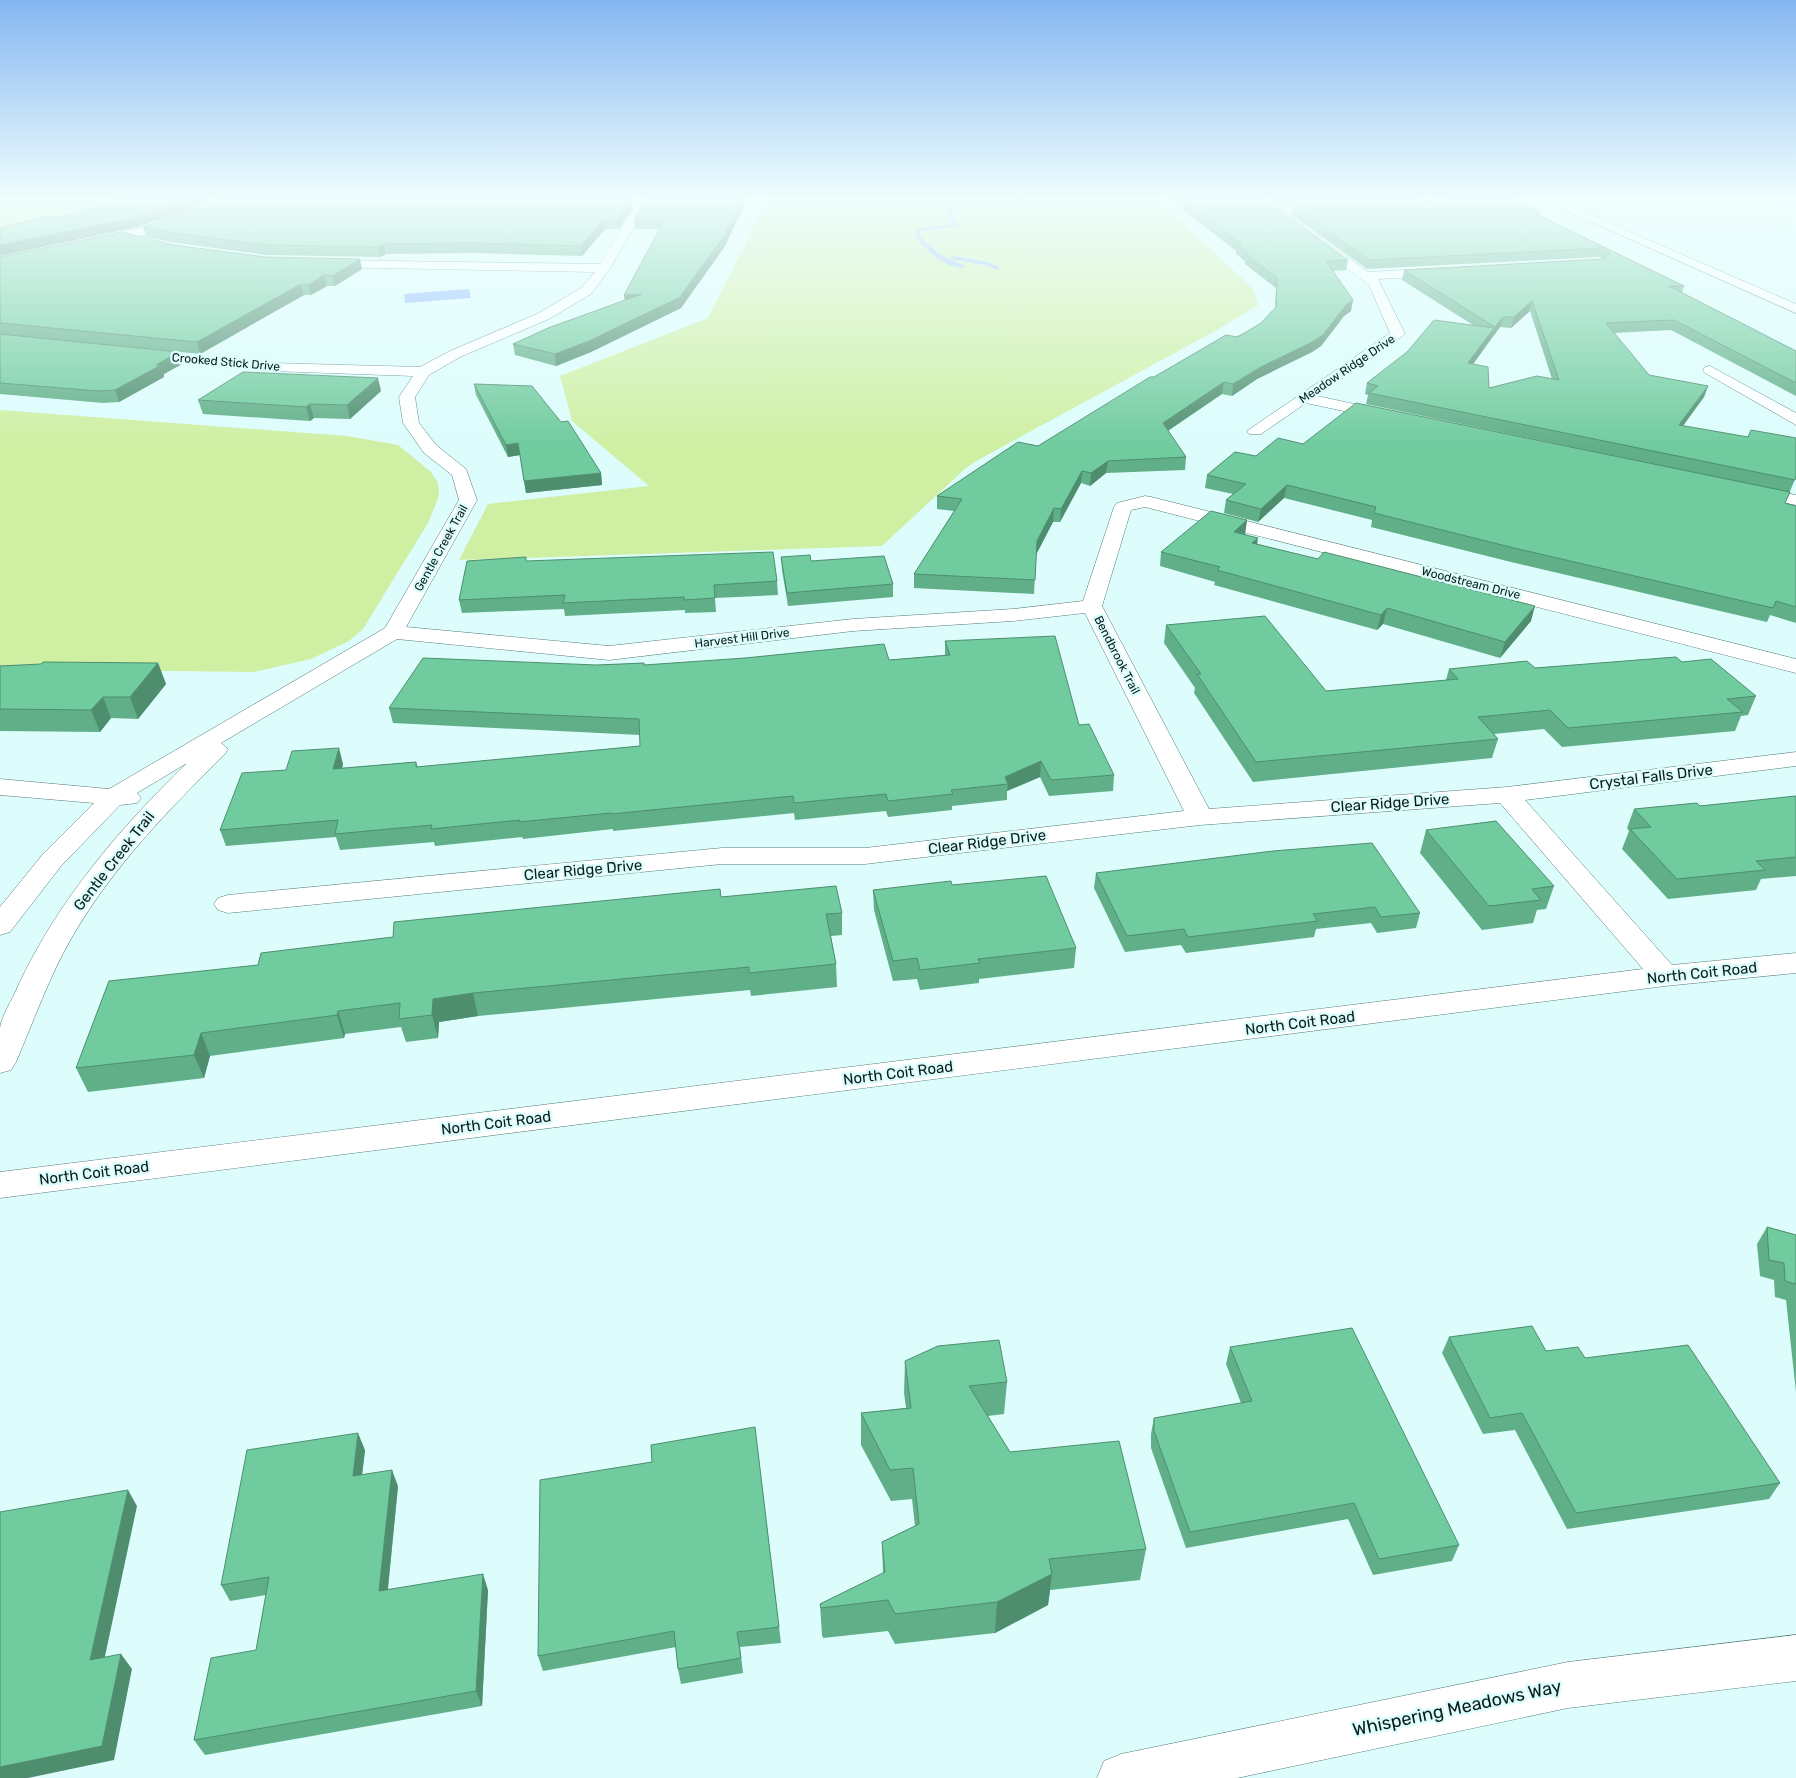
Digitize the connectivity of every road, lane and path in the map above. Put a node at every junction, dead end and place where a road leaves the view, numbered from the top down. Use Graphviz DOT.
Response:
graph roads {
  1 [pos="593,282"];
  2 [pos="1374,282"];
  3 [pos="1736,282"];
  4 [pos="1796,308"];
  5 [pos="132,353"];
  6 [pos="1710,370"];
  7 [pos="423,372"];
  8 [pos="1304,398"];
  9 [pos="1400,418"];
  10 [pos="1796,420"];
  11 [pos="1254,431"];
  12 [pos="1738,488"];
  13 [pos="1796,500"];
  14 [pos="1145,501"];
  15 [pos="1092,606"];
  16 [pos="393,632"];
  17 [pos="1796,666"];
  18 [pos="251,715"];
  19 [pos="1796,759"];
  20 [pos="0,787"];
  21 [pos="116,795"];
  22 [pos="1507,795"];
  23 [pos="158,804"];
  24 [pos="1200,817"];
  25 [pos="228,904"];
  26 [pos="0,926"];
  27 [pos="1796,963"];
  28 [pos="1665,976"];
  29 [pos="0,1062"];
  30 [pos="0,1185"];
  31 [pos="1796,1658"];
  32 [pos="1121,1778"];
  1 -- 7 [label="street"];
  2 -- 8 [label="street, Meadow Ridge Drive"];
  3 -- 4 [label="street"];
  5 -- 7 [label="street, Crooked Stick Drive"];
  6 -- 10 [label="street"];
  7 -- 16 [label="street, Gentle Creek Trail"];
  8 -- 9 [label="street"];
  8 -- 11 [label="street, Meadow Ridge Drive"];
  12 -- 13 [label="street"];
  14 -- 15 [label="street, Bendbrook Trail"];
  14 -- 17 [label="street, Woodstream Drive"];
  15 -- 16 [label="street, Harvest Hill Drive"];
  15 -- 24 [label="street, Bendbrook Trail"];
  16 -- 18 [label="street, Gentle Creek Trail"];
  18 -- 21 [label="street, Gentle Creek Trail"];
  18 -- 23 [label="street, Gentle Creek Trail"];
  19 -- 22 [label="street, Crystal Falls Drive"];
  20 -- 21 [label="street"];
  21 -- 23 [label="street"];
  21 -- 26 [label="street, Gentle Creek Trail"];
  22 -- 24 [label="street, Clear Ridge Drive"];
  22 -- 28 [label="street"];
  23 -- 29 [label="street, Gentle Creek Trail"];
  24 -- 25 [label="street, Clear Ridge Drive"];
  27 -- 28 [label="street, North Coit Road"];
  28 -- 30 [label="street, North Coit Road"];
  31 -- 32 [label="street, Whispering Meadows Way"];
}
